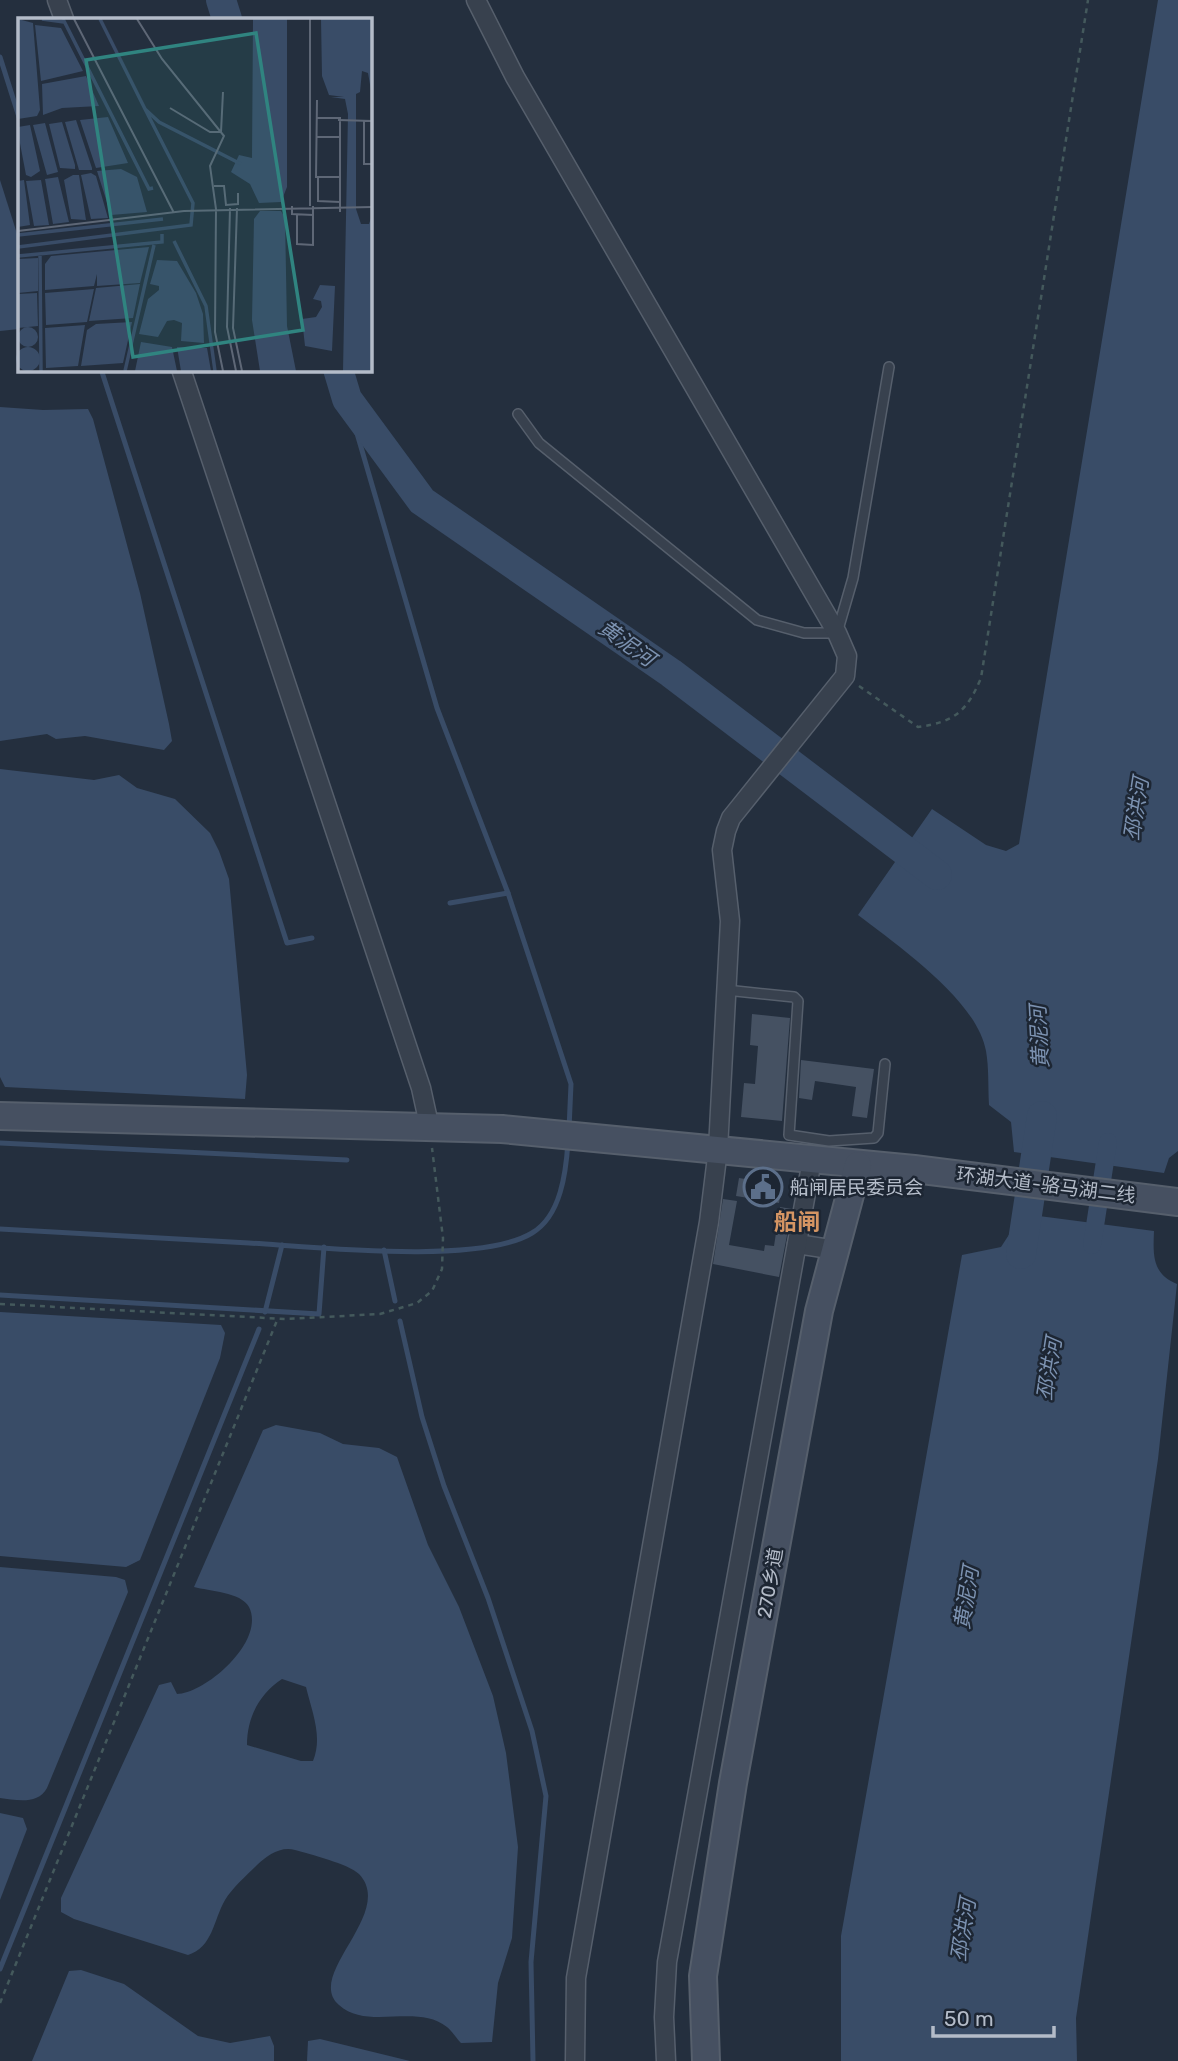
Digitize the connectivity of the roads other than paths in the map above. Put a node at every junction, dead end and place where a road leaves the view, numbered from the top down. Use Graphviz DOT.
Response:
graph roads {
  1 [pos="57,0"];
  2 [pos="476,0"];
  3 [pos="64,18"];
  4 [pos="889,368"];
  5 [pos="182,371"];
  6 [pos="518,414"];
  7 [pos="837,634"];
  8 [pos="726,990"];
  9 [pos="885,1064"];
  10 [pos="0,1116"];
  11 [pos="430,1129"];
  12 [pos="718,1149"];
  13 [pos="812,1160"];
  14 [pos="858,1164"];
  15 [pos="1178,1202"];
  16 [pos="797,1244"];
  17 [pos="836,1250"];
  18 [pos="575,2061"];
  19 [pos="667,2061"];
  20 [pos="706,2061"];
  1 -- 3 [label="street"];
  2 -- 7 [label="street"];
  4 -- 7 [label="lane"];
  5 -- 11 [label="street"];
  6 -- 7 [label="lane"];
  7 -- 8 [label="street"];
  8 -- 9 [label="lane"];
  8 -- 12 [label="street"];
  10 -- 11 [label="street"];
  11 -- 12 [label="street"];
  12 -- 13 [label="street"];
  12 -- 18 [label="street"];
  13 -- 14 [label="street"];
  13 -- 16 [label="street"];
  14 -- 15 [label="street, 环湖大道-骆马湖二线"];
  14 -- 17 [label="street, 270乡道"];
  16 -- 17 [label="street"];
  16 -- 19 [label="street"];
  17 -- 20 [label="street, 270乡道"];
}
